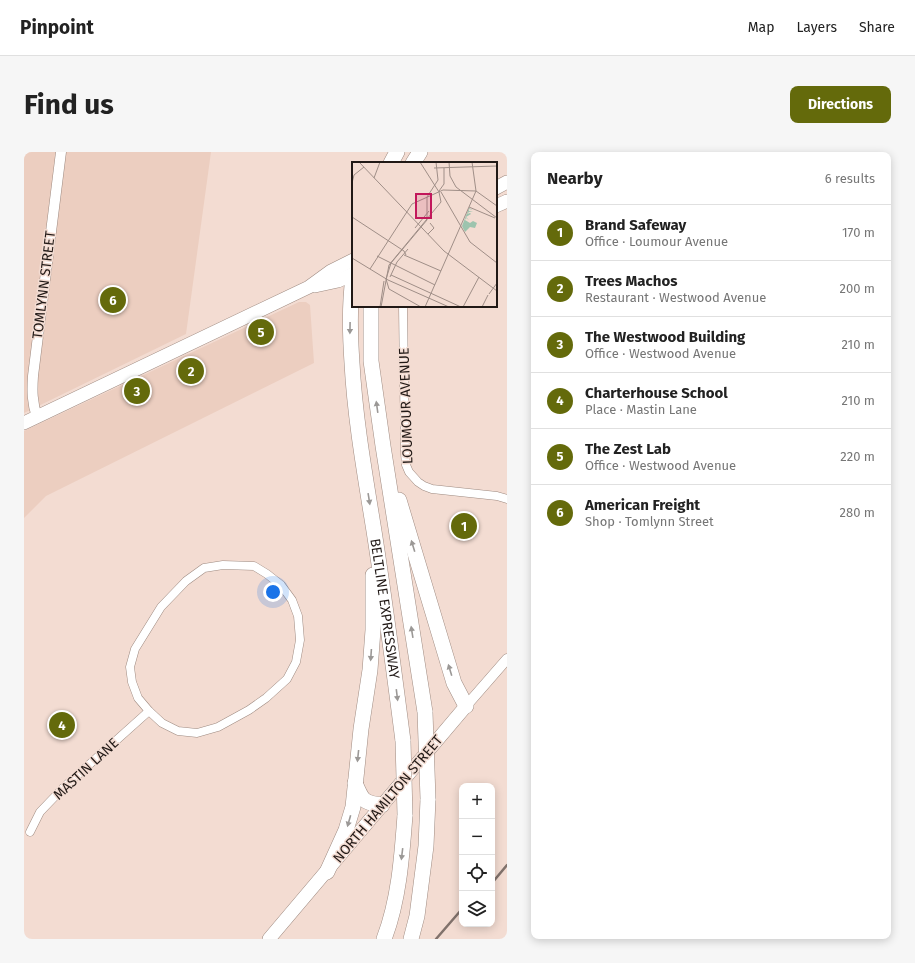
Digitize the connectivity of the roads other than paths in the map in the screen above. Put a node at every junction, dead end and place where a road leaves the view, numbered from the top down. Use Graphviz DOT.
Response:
graph roads {
  1 [pos="61,152"];
  2 [pos="397,152"];
  3 [pos="420,152"];
  4 [pos="392,162"];
  5 [pos="414,162"];
  6 [pos="507,182"];
  7 [pos="497,187"];
  8 [pos="507,201"];
  9 [pos="497,206"];
  10 [pos="352,261"];
  11 [pos="352,280"];
  12 [pos="309,287"];
  13 [pos="352,297"];
  14 [pos="372,307"];
  15 [pos="403,307"];
  16 [pos="36,417"];
  17 [pos="24,423"];
  18 [pos="383,446"];
  19 [pos="507,499"];
  20 [pos="374,532"];
  21 [pos="507,659"];
  22 [pos="466,706"];
  23 [pos="149,711"];
  24 [pos="355,782"];
  25 [pos="382,805"];
  26 [pos="30,832"];
  27 [pos="327,872"];
  28 [pos="269,939"];
  29 [pos="384,939"];
  30 [pos="411,939"];
  1 -- 16 [label="street, TOMLYNN STREET"];
  2 -- 4 [label="highway"];
  3 -- 5 [label="highway"];
  6 -- 7 [label="main road"];
  8 -- 9 [label="main road"];
  10 -- 12 [label="main road"];
  11 -- 12 [label="main road"];
  12 -- 16 [label="main road"];
  13 -- 20 [label="highway, BELTLINE EXPRESSWAY, one-way"];
  18 -- 14 [label="highway, BELTLINE EXPRESSWAY, one-way"];
  15 -- 19 [label="street, LOUMOUR AVENUE"];
  16 -- 17 [label="main road"];
  22 -- 18 [label="highway, one-way"];
  30 -- 18 [label="highway, BELTLINE EXPRESSWAY, one-way, bridge"];
  20 -- 24 [label="highway, one-way"];
  20 -- 29 [label="highway, BELTLINE EXPRESSWAY, one-way, bridge"];
  21 -- 22 [label="street, NORTH HAMILTON STREET"];
  22 -- 25 [label="main road, NORTH HAMILTON STREET"];
  23 -- 23 [label="street"];
  23 -- 26 [label="street, MASTIN LANE"];
  24 -- 25 [label="highway"];
  24 -- 27 [label="highway, one-way"];
  25 -- 27 [label="main road, NORTH HAMILTON STREET"];
  27 -- 28 [label="main road, NORTH HAMILTON STREET"];
}
